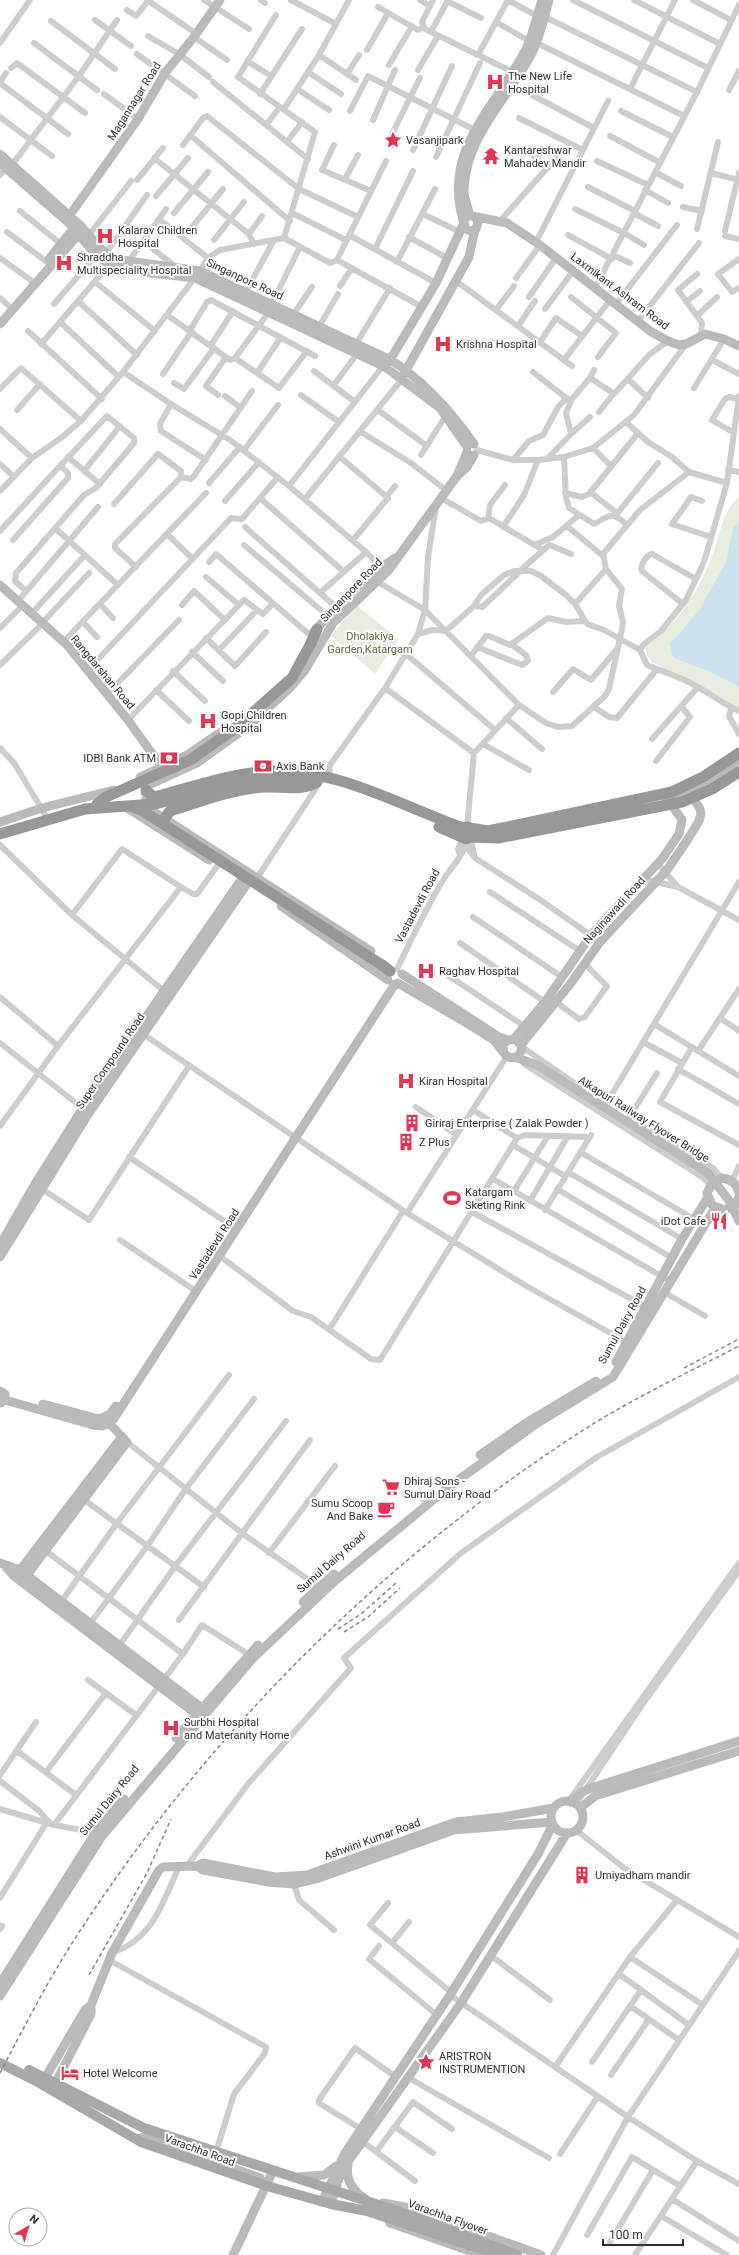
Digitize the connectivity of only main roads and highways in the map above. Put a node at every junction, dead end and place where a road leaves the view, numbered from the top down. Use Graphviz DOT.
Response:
graph roads {
  1 [pos="313,636"];
  2 [pos="739,753"];
  3 [pos="739,772"];
  4 [pos="316,779"];
  5 [pos="691,791"];
  6 [pos="146,794"];
  7 [pos="97,804"];
  8 [pos="127,807"];
  9 [pos="164,818"];
  10 [pos="0,829"];
  11 [pos="0,834"];
  12 [pos="393,975"];
  13 [pos="0,2056"];
  14 [pos="0,2063"];
  15 [pos="41,2080"];
  16 [pos="369,2207"];
  17 [pos="390,2213"];
  18 [pos="517,2252"];
  19 [pos="498,2255"];
  1 -- 7 [label="highway, bridge"];
  2 -- 5 [label="highway"];
  3 -- 5 [label="highway"];
  4 -- 5 [label="highway"];
  4 -- 6 [label="highway"];
  4 -- 7 [label="highway"];
  4 -- 8 [label="highway, bridge"];
  4 -- 9 [label="highway"];
  7 -- 10 [label="highway, bridge"];
  8 -- 11 [label="highway, bridge"];
  8 -- 12 [label="highway, bridge"];
  13 -- 15 [label="main road"];
  14 -- 15 [label="main road"];
  15 -- 16 [label="main road"];
  15 -- 16 [label="main road, Varachha Road"];
  16 -- 17 [label="main road, Varachha Flyover"];
  17 -- 18 [label="main road, Varachha Flyover, bridge"];
  17 -- 19 [label="main road, Varachha Flyover"];
}
